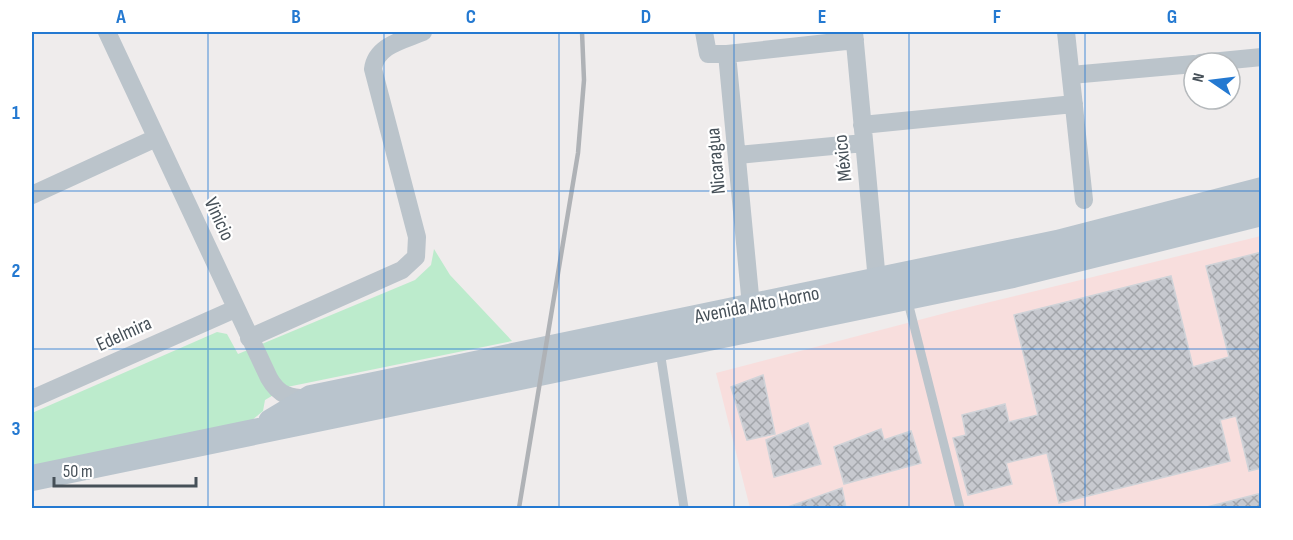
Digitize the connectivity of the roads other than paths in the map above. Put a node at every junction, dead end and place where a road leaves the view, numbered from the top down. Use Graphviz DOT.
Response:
graph roads {
  1 [pos="107,32"];
  2 [pos="423,32"];
  3 [pos="704,32"];
  4 [pos="1066,32"];
  5 [pos="854,36"];
  6 [pos="727,54"];
  7 [pos="1262,57"];
  8 [pos="1242,59"];
  9 [pos="1182,64"];
  10 [pos="1071,75"];
  11 [pos="1074,104"];
  12 [pos="863,134"];
  13 [pos="156,138"];
  14 [pos="738,155"];
  15 [pos="1262,190"];
  16 [pos="32,195"];
  17 [pos="1084,200"];
  18 [pos="1262,213"];
  19 [pos="877,281"];
  20 [pos="906,297"];
  21 [pos="750,306"];
  22 [pos="235,309"];
  23 [pos="249,339"];
  24 [pos="660,348"];
  25 [pos="311,398"];
  26 [pos="32,399"];
  27 [pos="259,431"];
  28 [pos="32,478"];
  29 [pos="684,508"];
  30 [pos="960,508"];
  1 -- 13 [label="street, Vinicio"];
  2 -- 23 [label="street"];
  3 -- 6 [label="street"];
  4 -- 10 [label="street"];
  5 -- 6 [label="street"];
  5 -- 12 [label="street, México"];
  6 -- 14 [label="street, Nicaragua"];
  7 -- 8 [label="street"];
  9 -- 10 [label="street"];
  10 -- 11 [label="street"];
  11 -- 12 [label="street"];
  11 -- 17 [label="street"];
  12 -- 14 [label="street"];
  12 -- 19 [label="street, México"];
  13 -- 16 [label="street"];
  13 -- 22 [label="street, Vinicio"];
  14 -- 21 [label="street, Nicaragua"];
  15 -- 19 [label="main road, Avenida Alto Horno"];
  18 -- 20 [label="main road, Avenida Alto Horno"];
  19 -- 21 [label="main road, Avenida Alto Horno"];
  20 -- 24 [label="main road, Avenida Alto Horno"];
  20 -- 30 [label="lane"];
  21 -- 25 [label="main road, Avenida Alto Horno"];
  22 -- 23 [label="street, Vinicio"];
  22 -- 26 [label="street, Edelmira"];
  23 -- 25 [label="street, Vinicio"];
  24 -- 27 [label="main road, Avenida Alto Horno"];
  24 -- 29 [label="lane"];
  25 -- 27 [label="main road, Avenida Alto Horno"];
  27 -- 28 [label="main road, Avenida Alto Horno"];
}
